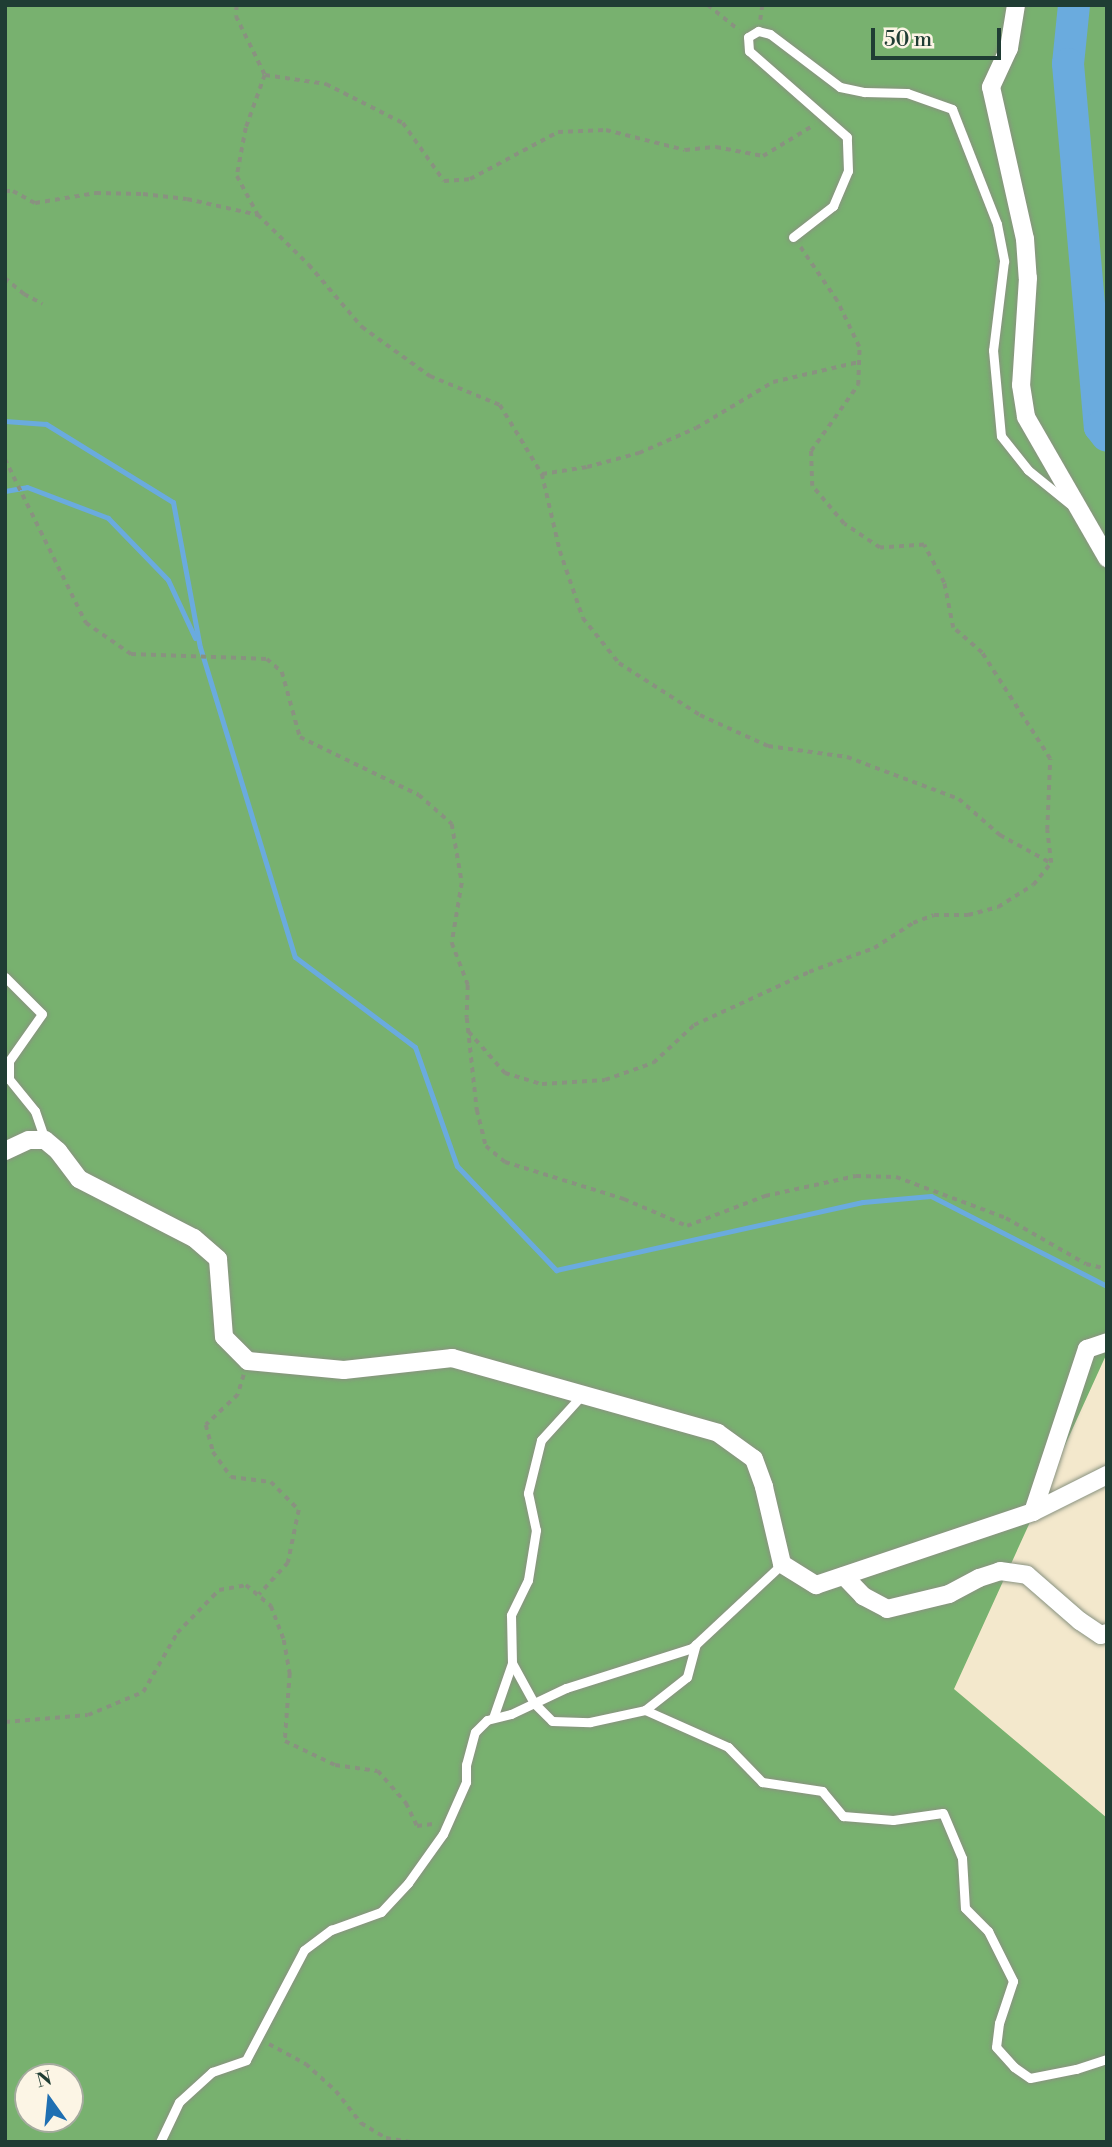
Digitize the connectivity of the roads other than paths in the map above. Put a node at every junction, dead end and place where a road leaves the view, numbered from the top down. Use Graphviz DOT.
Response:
graph roads {
  1 [pos="1016,5"];
  2 [pos="793,237"];
  3 [pos="1080,511"];
  4 [pos="1107,558"];
  5 [pos="5,977"];
  6 [pos="45,1140"];
  7 [pos="5,1151"];
  8 [pos="1107,1342"];
  9 [pos="582,1395"];
  10 [pos="1107,1475"];
  11 [pos="1033,1512"];
  12 [pos="782,1564"];
  13 [pos="844,1576"];
  14 [pos="1107,1633"];
  15 [pos="696,1644"];
  16 [pos="512,1664"];
  17 [pos="534,1703"];
  18 [pos="645,1710"];
  19 [pos="494,1718"];
  20 [pos="1107,2059"];
  21 [pos="160,2142"];
  1 -- 3 [label="street"];
  2 -- 3 [label="lane"];
  3 -- 4 [label="street"];
  5 -- 6 [label="lane"];
  6 -- 7 [label="street"];
  6 -- 9 [label="street"];
  8 -- 11 [label="street"];
  9 -- 12 [label="street"];
  9 -- 16 [label="lane"];
  10 -- 11 [label="street"];
  11 -- 13 [label="street"];
  12 -- 13 [label="street"];
  12 -- 15 [label="lane"];
  13 -- 14 [label="street"];
  15 -- 17 [label="lane"];
  15 -- 18 [label="lane"];
  16 -- 17 [label="lane"];
  16 -- 19 [label="lane"];
  17 -- 18 [label="lane"];
  17 -- 19 [label="lane"];
  18 -- 20 [label="lane"];
  19 -- 21 [label="lane"];
}
